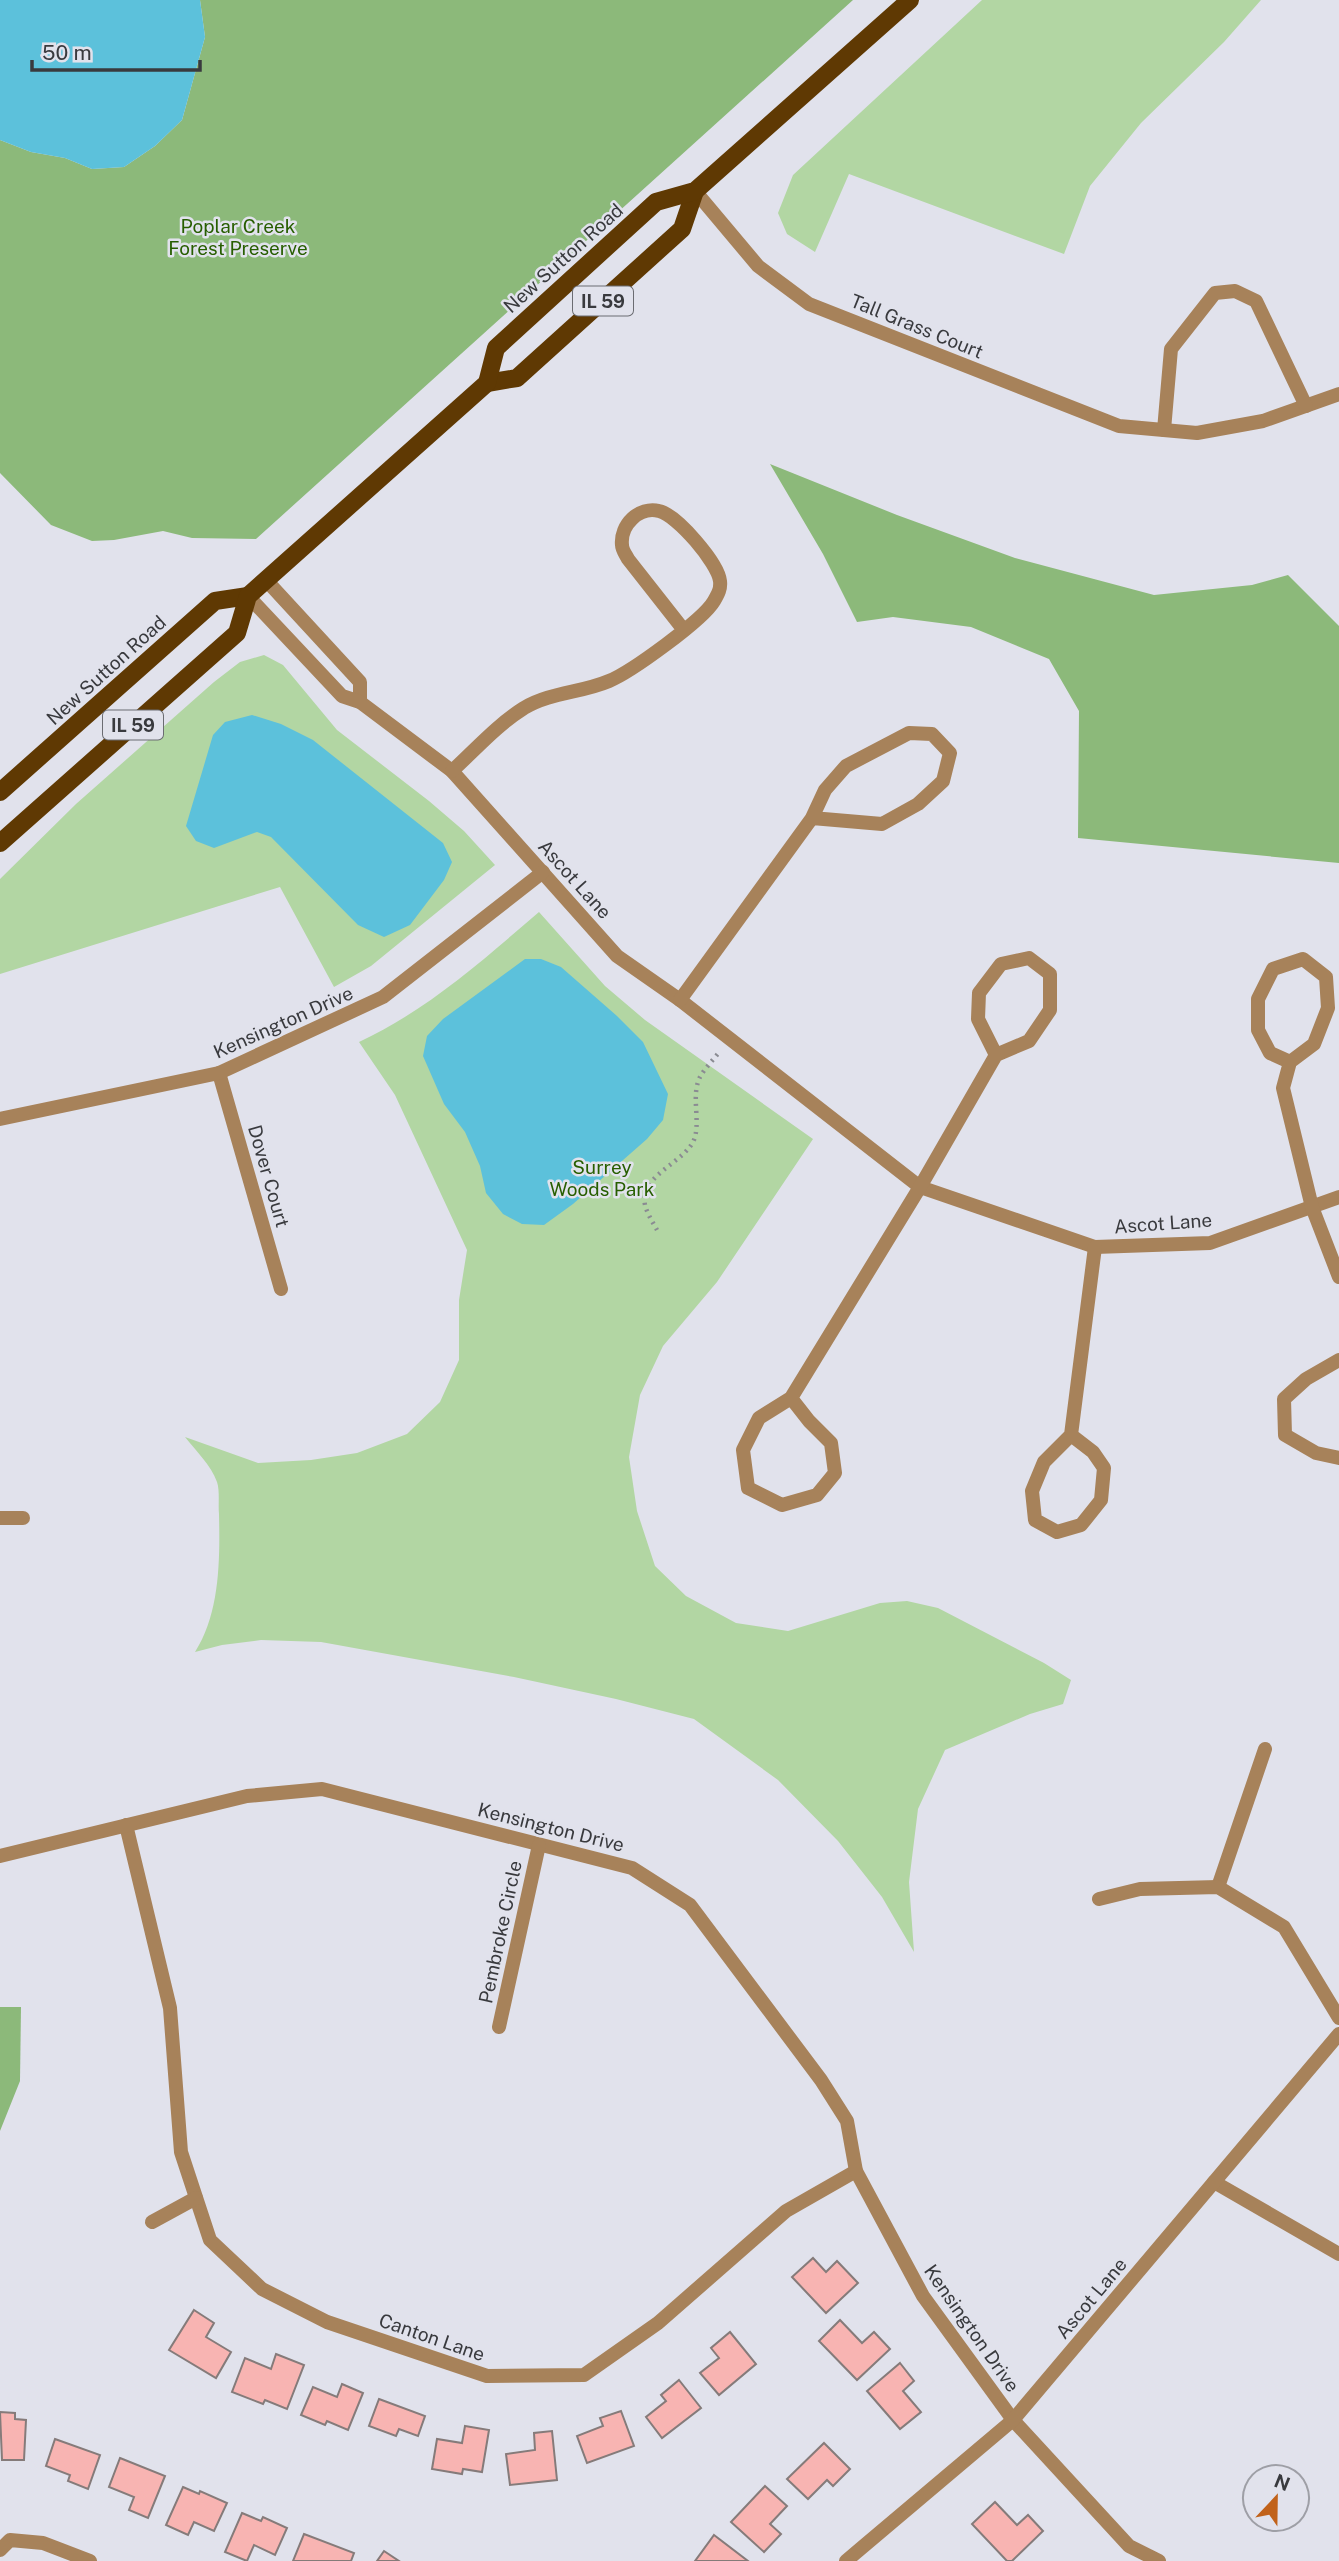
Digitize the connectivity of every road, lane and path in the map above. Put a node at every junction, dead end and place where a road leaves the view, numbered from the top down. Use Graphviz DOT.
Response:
graph roads {
  1 [pos="909,0"];
  2 [pos="695,191"];
  3 [pos="487,383"];
  4 [pos="1339,394"];
  5 [pos="1306,406"];
  6 [pos="1164,430"];
  7 [pos="266,580"];
  8 [pos="248,596"];
  9 [pos="683,629"];
  10 [pos="360,702"];
  11 [pos="452,771"];
  12 [pos="0,792"];
  13 [pos="812,818"];
  14 [pos="0,843"];
  15 [pos="542,872"];
  16 [pos="680,1000"];
  17 [pos="730,1039"];
  18 [pos="996,1055"];
  19 [pos="1290,1062"];
  20 [pos="219,1073"];
  21 [pos="0,1119"];
  22 [pos="920,1186"];
  23 [pos="1339,1197"];
  24 [pos="1311,1207"];
  25 [pos="657,1230"];
  26 [pos="1095,1247"];
  27 [pos="1339,1277"];
  28 [pos="281,1289"];
  29 [pos="1339,1360"];
  30 [pos="791,1398"];
  31 [pos="1071,1434"];
  32 [pos="1339,1458"];
  33 [pos="0,1518"];
  34 [pos="23,1518"];
  35 [pos="1265,1749"];
  36 [pos="126,1825"];
  37 [pos="539,1845"];
  38 [pos="0,1856"];
  39 [pos="1218,1886"];
  40 [pos="1099,1899"];
  41 [pos="1339,2018"];
  42 [pos="499,2027"];
  43 [pos="1339,2034"];
  44 [pos="856,2171"];
  45 [pos="1214,2182"];
  46 [pos="196,2198"];
  47 [pos="152,2222"];
  48 [pos="1339,2254"];
  49 [pos="1013,2420"];
  50 [pos="0,2550"];
  51 [pos="90,2561"];
  52 [pos="846,2561"];
  53 [pos="1158,2561"];
  1 -- 2 [label="main road, New Sutton Road / IL 59"];
  2 -- 3 [label="main road, New Sutton Road / IL 59"];
  2 -- 3 [label="main road, New Sutton Road / IL 59"];
  2 -- 6 [label="street, Tall Grass Court"];
  3 -- 7 [label="main road, New Sutton Road / IL 59"];
  4 -- 5 [label="street, Tall Grass Court"];
  5 -- 6 [label="street, Tall Grass Court"];
  5 -- 6 [label="street"];
  7 -- 8 [label="main road, New Sutton Road / IL 59"];
  7 -- 10 [label="street"];
  8 -- 10 [label="street, Ascot Lane"];
  8 -- 12 [label="main road, New Sutton Road / IL 59"];
  8 -- 14 [label="main road, IL 59"];
  9 -- 9 [label="street"];
  9 -- 11 [label="street"];
  10 -- 11 [label="street, Ascot Lane"];
  11 -- 15 [label="street, Ascot Lane"];
  13 -- 13 [label="street"];
  13 -- 16 [label="street"];
  15 -- 16 [label="street, Ascot Lane"];
  15 -- 20 [label="street, Kensington Drive"];
  16 -- 17 [label="street, Ascot Lane"];
  17 -- 22 [label="street, Ascot Lane"];
  17 -- 25 [label="path"];
  18 -- 18 [label="street"];
  18 -- 22 [label="street"];
  19 -- 19 [label="street"];
  19 -- 24 [label="street"];
  20 -- 21 [label="street, Kensington Drive"];
  20 -- 28 [label="street, Dover Court"];
  22 -- 26 [label="street, Ascot Lane"];
  22 -- 30 [label="street"];
  23 -- 24 [label="street, Ascot Lane"];
  24 -- 26 [label="street, Ascot Lane"];
  24 -- 27 [label="street"];
  26 -- 31 [label="street, Ascot Lane"];
  29 -- 32 [label="street"];
  30 -- 30 [label="street"];
  31 -- 31 [label="street"];
  33 -- 34 [label="street"];
  35 -- 39 [label="street"];
  36 -- 37 [label="street, Kensington Drive"];
  36 -- 38 [label="street, Kensington Drive"];
  36 -- 46 [label="street, Canton Lane"];
  37 -- 42 [label="street, Pembroke Circle"];
  37 -- 44 [label="street, Kensington Drive"];
  39 -- 40 [label="street"];
  39 -- 41 [label="street"];
  43 -- 45 [label="street, Ascot Lane"];
  44 -- 46 [label="street, Canton Lane"];
  44 -- 49 [label="street, Kensington Drive"];
  45 -- 48 [label="street"];
  45 -- 49 [label="street, Ascot Lane"];
  46 -- 47 [label="street"];
  49 -- 52 [label="street, Ascot Lane"];
  49 -- 53 [label="street, Kensington Drive"];
  50 -- 51 [label="street"];
}
